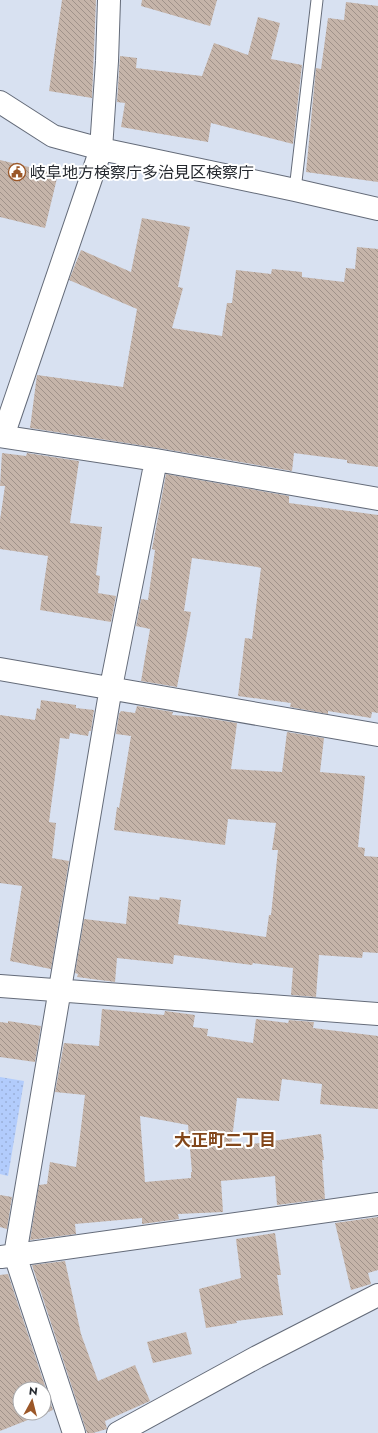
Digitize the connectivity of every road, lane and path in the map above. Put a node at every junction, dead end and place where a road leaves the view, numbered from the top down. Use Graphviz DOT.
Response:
graph roads {
  1 [pos="109,0"];
  2 [pos="317,0"];
  3 [pos="0,102"];
  4 [pos="101,149"];
  5 [pos="295,190"];
  6 [pos="378,209"];
  7 [pos="1,436"];
  8 [pos="156,460"];
  9 [pos="378,499"];
  10 [pos="0,669"];
  11 [pos="111,687"];
  12 [pos="378,735"];
  13 [pos="0,986"];
  14 [pos="61,990"];
  15 [pos="378,1014"];
  16 [pos="378,1204"];
  17 [pos="8,1256"];
  18 [pos="378,1295"];
  19 [pos="74,1433"];
  20 [pos="118,1433"];
  1 -- 4 [label="street"];
  2 -- 5 [label="lane"];
  3 -- 4 [label="street"];
  4 -- 5 [label="street"];
  4 -- 7 [label="street"];
  5 -- 6 [label="street"];
  7 -- 8 [label="street"];
  8 -- 9 [label="street"];
  8 -- 11 [label="street"];
  10 -- 11 [label="street"];
  11 -- 12 [label="street"];
  11 -- 14 [label="street"];
  13 -- 14 [label="street"];
  14 -- 15 [label="street"];
  14 -- 17 [label="street"];
  16 -- 17 [label="street"];
  17 -- 19 [label="street"];
  18 -- 20 [label="street"];
}
